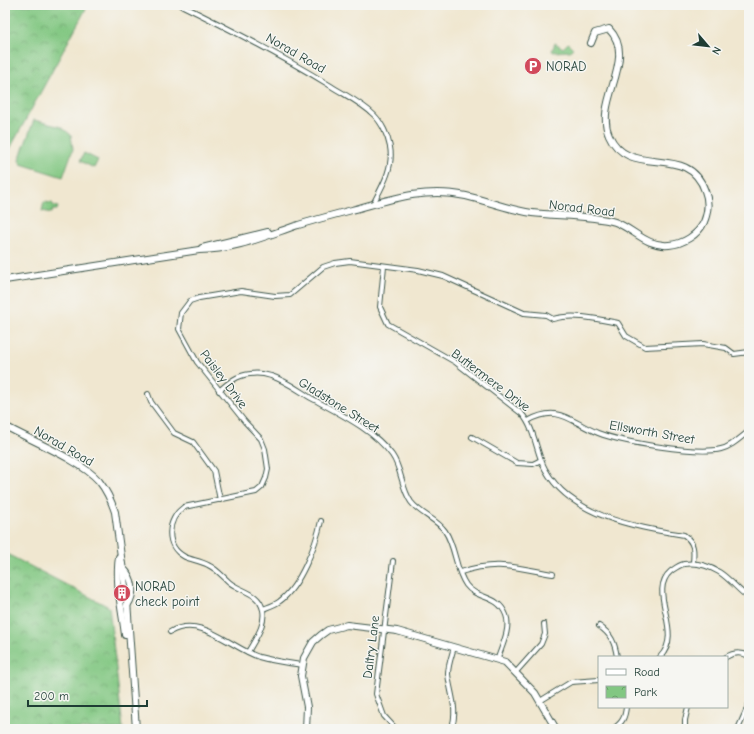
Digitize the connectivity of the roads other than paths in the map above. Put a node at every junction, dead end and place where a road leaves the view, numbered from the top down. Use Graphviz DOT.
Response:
graph roads {
  1 [pos="181,5"];
  2 [pos="591,43"];
  3 [pos="373,204"];
  4 [pos="384,266"];
  5 [pos="5,280"];
  6 [pos="749,352"];
  7 [pos="219,391"];
  8 [pos="148,394"];
  9 [pos="528,421"];
  10 [pos="5,426"];
  11 [pos="749,432"];
  12 [pos="472,437"];
  13 [pos="541,460"];
  14 [pos="220,500"];
  15 [pos="321,521"];
  16 [pos="118,538"];
  17 [pos="393,561"];
  18 [pos="693,564"];
  19 [pos="461,572"];
  20 [pos="553,574"];
  21 [pos="749,598"];
  22 [pos="263,609"];
  23 [pos="544,624"];
  24 [pos="599,626"];
  25 [pos="383,629"];
  26 [pos="170,632"];
  27 [pos="454,646"];
  28 [pos="248,652"];
  29 [pos="617,656"];
  30 [pos="661,656"];
  31 [pos="728,656"];
  32 [pos="749,656"];
  33 [pos="498,658"];
  34 [pos="302,665"];
  35 [pos="516,672"];
  36 [pos="598,680"];
  37 [pos="133,682"];
  38 [pos="540,701"];
  39 [pos="749,704"];
  40 [pos="626,708"];
  41 [pos="688,708"];
  42 [pos="136,729"];
  43 [pos="306,729"];
  44 [pos="396,729"];
  45 [pos="451,729"];
  46 [pos="556,729"];
  47 [pos="612,729"];
  48 [pos="685,729"];
  49 [pos="738,729"];
  1 -- 3 [label="street, Norad Road"];
  2 -- 3 [label="street, Norad Road"];
  3 -- 5 [label="street, Norad Road"];
  4 -- 6 [label="street, Paisley Drive"];
  4 -- 7 [label="street, Paisley Drive"];
  4 -- 9 [label="street, Buttermere Drive"];
  7 -- 14 [label="street, Paisley Drive"];
  7 -- 19 [label="street, Gladstone Street"];
  8 -- 14 [label="street"];
  9 -- 11 [label="street, Ellsworth Street"];
  9 -- 13 [label="street, Buttermere Drive"];
  10 -- 16 [label="street, Norad Road"];
  12 -- 13 [label="street"];
  13 -- 18 [label="street, Buttermere Drive"];
  14 -- 22 [label="street, Paisley Drive"];
  15 -- 22 [label="street"];
  16 -- 37 [label="street, Norad Road"];
  16 -- 37 [label="street, Norad Road"];
  17 -- 25 [label="street, Daltry Lane"];
  18 -- 21 [label="street"];
  18 -- 30 [label="street"];
  19 -- 20 [label="street"];
  19 -- 33 [label="street, Gladstone Street"];
  22 -- 28 [label="street"];
  23 -- 35 [label="street"];
  24 -- 29 [label="street"];
  25 -- 27 [label="street"];
  25 -- 34 [label="street"];
  25 -- 44 [label="street, Daltry Lane"];
  26 -- 28 [label="street"];
  27 -- 33 [label="street"];
  27 -- 45 [label="street"];
  28 -- 34 [label="street"];
  31 -- 32 [label="street"];
  33 -- 35 [label="street"];
  34 -- 43 [label="street"];
  35 -- 38 [label="street"];
  36 -- 38 [label="street"];
  37 -- 42 [label="street, Norad Road"];
  38 -- 46 [label="street"];
  39 -- 49 [label="street"];
  40 -- 47 [label="street"];
  41 -- 48 [label="street"];
}
